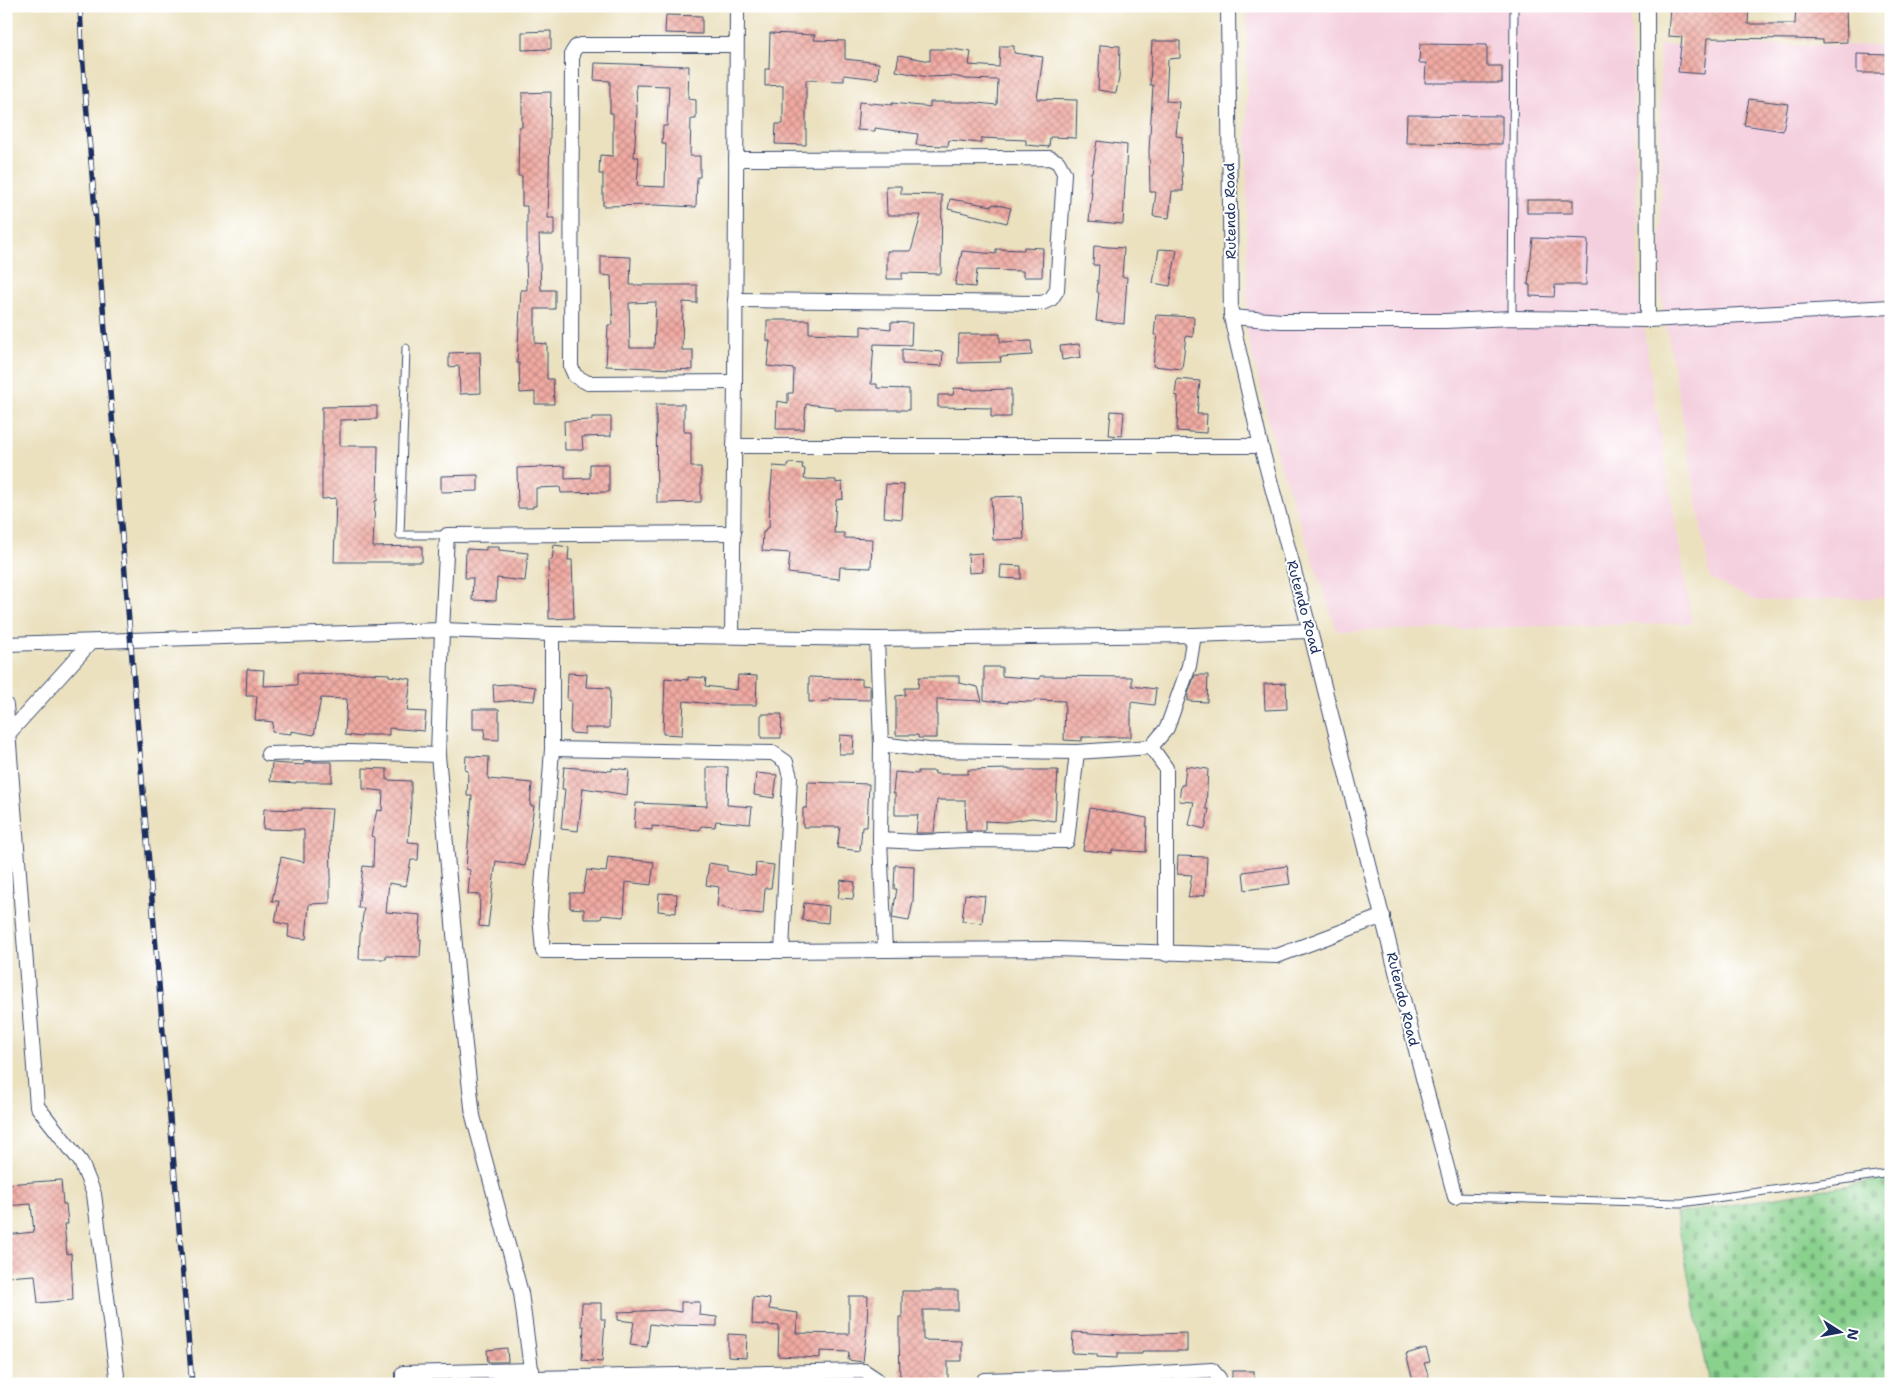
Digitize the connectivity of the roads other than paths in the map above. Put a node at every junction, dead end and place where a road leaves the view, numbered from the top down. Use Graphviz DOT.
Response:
graph roads {
  1 [pos="737,6"];
  2 [pos="1228,6"];
  3 [pos="1514,6"];
  4 [pos="1647,6"];
  5 [pos="736,45"];
  6 [pos="736,160"];
  7 [pos="735,300"];
  8 [pos="1891,307"];
  9 [pos="1231,317"];
  10 [pos="1512,318"];
  11 [pos="1648,320"];
  12 [pos="406,348"];
  13 [pos="735,382"];
  14 [pos="734,446"];
  15 [pos="1261,446"];
  16 [pos="734,532"];
  17 [pos="447,535"];
  18 [pos="442,630"];
  19 [pos="1310,632"];
  20 [pos="552,634"];
  21 [pos="1194,635"];
  22 [pos="732,636"];
  23 [pos="877,639"];
  24 [pos="91,642"];
  25 [pos="6,644"];
  26 [pos="6,705"];
  27 [pos="9,733"];
  28 [pos="881,744"];
  29 [pos="1151,747"];
  30 [pos="552,749"];
  31 [pos="1077,752"];
  32 [pos="268,754"];
  33 [pos="438,754"];
  34 [pos="880,840"];
  35 [pos="1383,916"];
  36 [pos="885,950"];
  37 [pos="782,951"];
  38 [pos="1166,954"];
  39 [pos="1891,1172"];
  40 [pos="1456,1197"];
  41 [pos="533,1377"];
  42 [pos="1109,1380"];
  43 [pos="118,1384"];
  44 [pos="403,1384"];
  45 [pos="878,1384"];
  46 [pos="984,1384"];
  47 [pos="1219,1384"];
  1 -- 5 [label="street"];
  2 -- 9 [label="street, Rutendo Road"];
  3 -- 10 [label="lane"];
  4 -- 11 [label="street"];
  5 -- 6 [label="street"];
  5 -- 13 [label="street"];
  6 -- 7 [label="street"];
  6 -- 7 [label="street"];
  7 -- 13 [label="street"];
  8 -- 11 [label="street"];
  9 -- 10 [label="street"];
  9 -- 15 [label="street, Rutendo Road"];
  10 -- 11 [label="street"];
  12 -- 17 [label="lane"];
  13 -- 14 [label="street"];
  14 -- 15 [label="street"];
  14 -- 16 [label="street"];
  15 -- 19 [label="street, Rutendo Road"];
  16 -- 17 [label="street"];
  16 -- 22 [label="street"];
  17 -- 18 [label="street"];
  18 -- 20 [label="street"];
  18 -- 24 [label="street"];
  18 -- 33 [label="street"];
  19 -- 21 [label="street"];
  19 -- 35 [label="street, Rutendo Road"];
  20 -- 22 [label="street"];
  20 -- 30 [label="street"];
  21 -- 23 [label="street"];
  21 -- 29 [label="street"];
  22 -- 23 [label="street"];
  23 -- 28 [label="street"];
  24 -- 25 [label="street"];
  24 -- 27 [label="street"];
  26 -- 27 [label="street"];
  27 -- 43 [label="street"];
  28 -- 31 [label="street"];
  28 -- 34 [label="street"];
  29 -- 31 [label="street"];
  29 -- 38 [label="street"];
  30 -- 37 [label="street"];
  30 -- 37 [label="street"];
  31 -- 34 [label="street"];
  32 -- 33 [label="street"];
  33 -- 41 [label="street"];
  34 -- 36 [label="street"];
  35 -- 38 [label="street"];
  35 -- 40 [label="street, Rutendo Road"];
  36 -- 37 [label="street"];
  36 -- 38 [label="street"];
  39 -- 40 [label="lane"];
  41 -- 44 [label="street"];
  41 -- 45 [label="street"];
  42 -- 46 [label="street"];
  42 -- 47 [label="street"];
}
